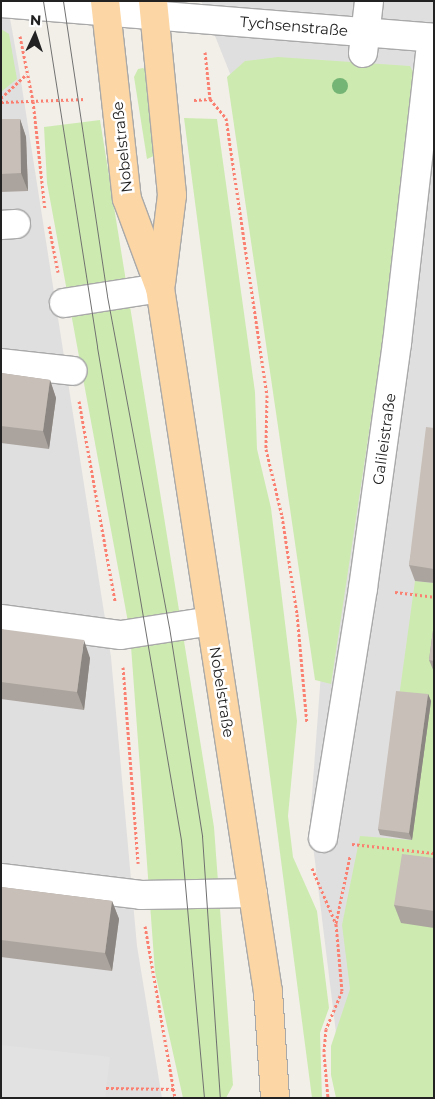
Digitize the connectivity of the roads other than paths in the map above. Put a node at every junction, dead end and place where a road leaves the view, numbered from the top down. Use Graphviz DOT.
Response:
graph roads {
  1 [pos="369,1"];
  2 [pos="7,3"];
  3 [pos="106,6"];
  4 [pos="154,8"];
  5 [pos="433,38"];
  6 [pos="364,42"];
  7 [pos="160,288"];
  8 [pos="64,303"];
  9 [pos="1,363"];
  10 [pos="73,372"];
  11 [pos="1,619"];
  12 [pos="211,621"];
  13 [pos="323,838"];
  14 [pos="1,878"];
  15 [pos="253,892"];
  16 [pos="275,1098"];
  1 -- 6 [label="street"];
  2 -- 3 [label="street, Tychsenstraße"];
  3 -- 4 [label="street, Tychsenstraße"];
  3 -- 7 [label="main road, Nobelstraße"];
  4 -- 6 [label="street, Tychsenstraße"];
  4 -- 7 [label="main road, Nobelstraße"];
  5 -- 6 [label="street, Tychsenstraße"];
  5 -- 13 [label="street, Galileistraße"];
  7 -- 8 [label="street"];
  7 -- 12 [label="main road, Nobelstraße"];
  9 -- 10 [label="street"];
  11 -- 12 [label="street"];
  12 -- 15 [label="main road, Nobelstraße"];
  14 -- 15 [label="street"];
  15 -- 16 [label="main road, Nobelstraße"];
}
